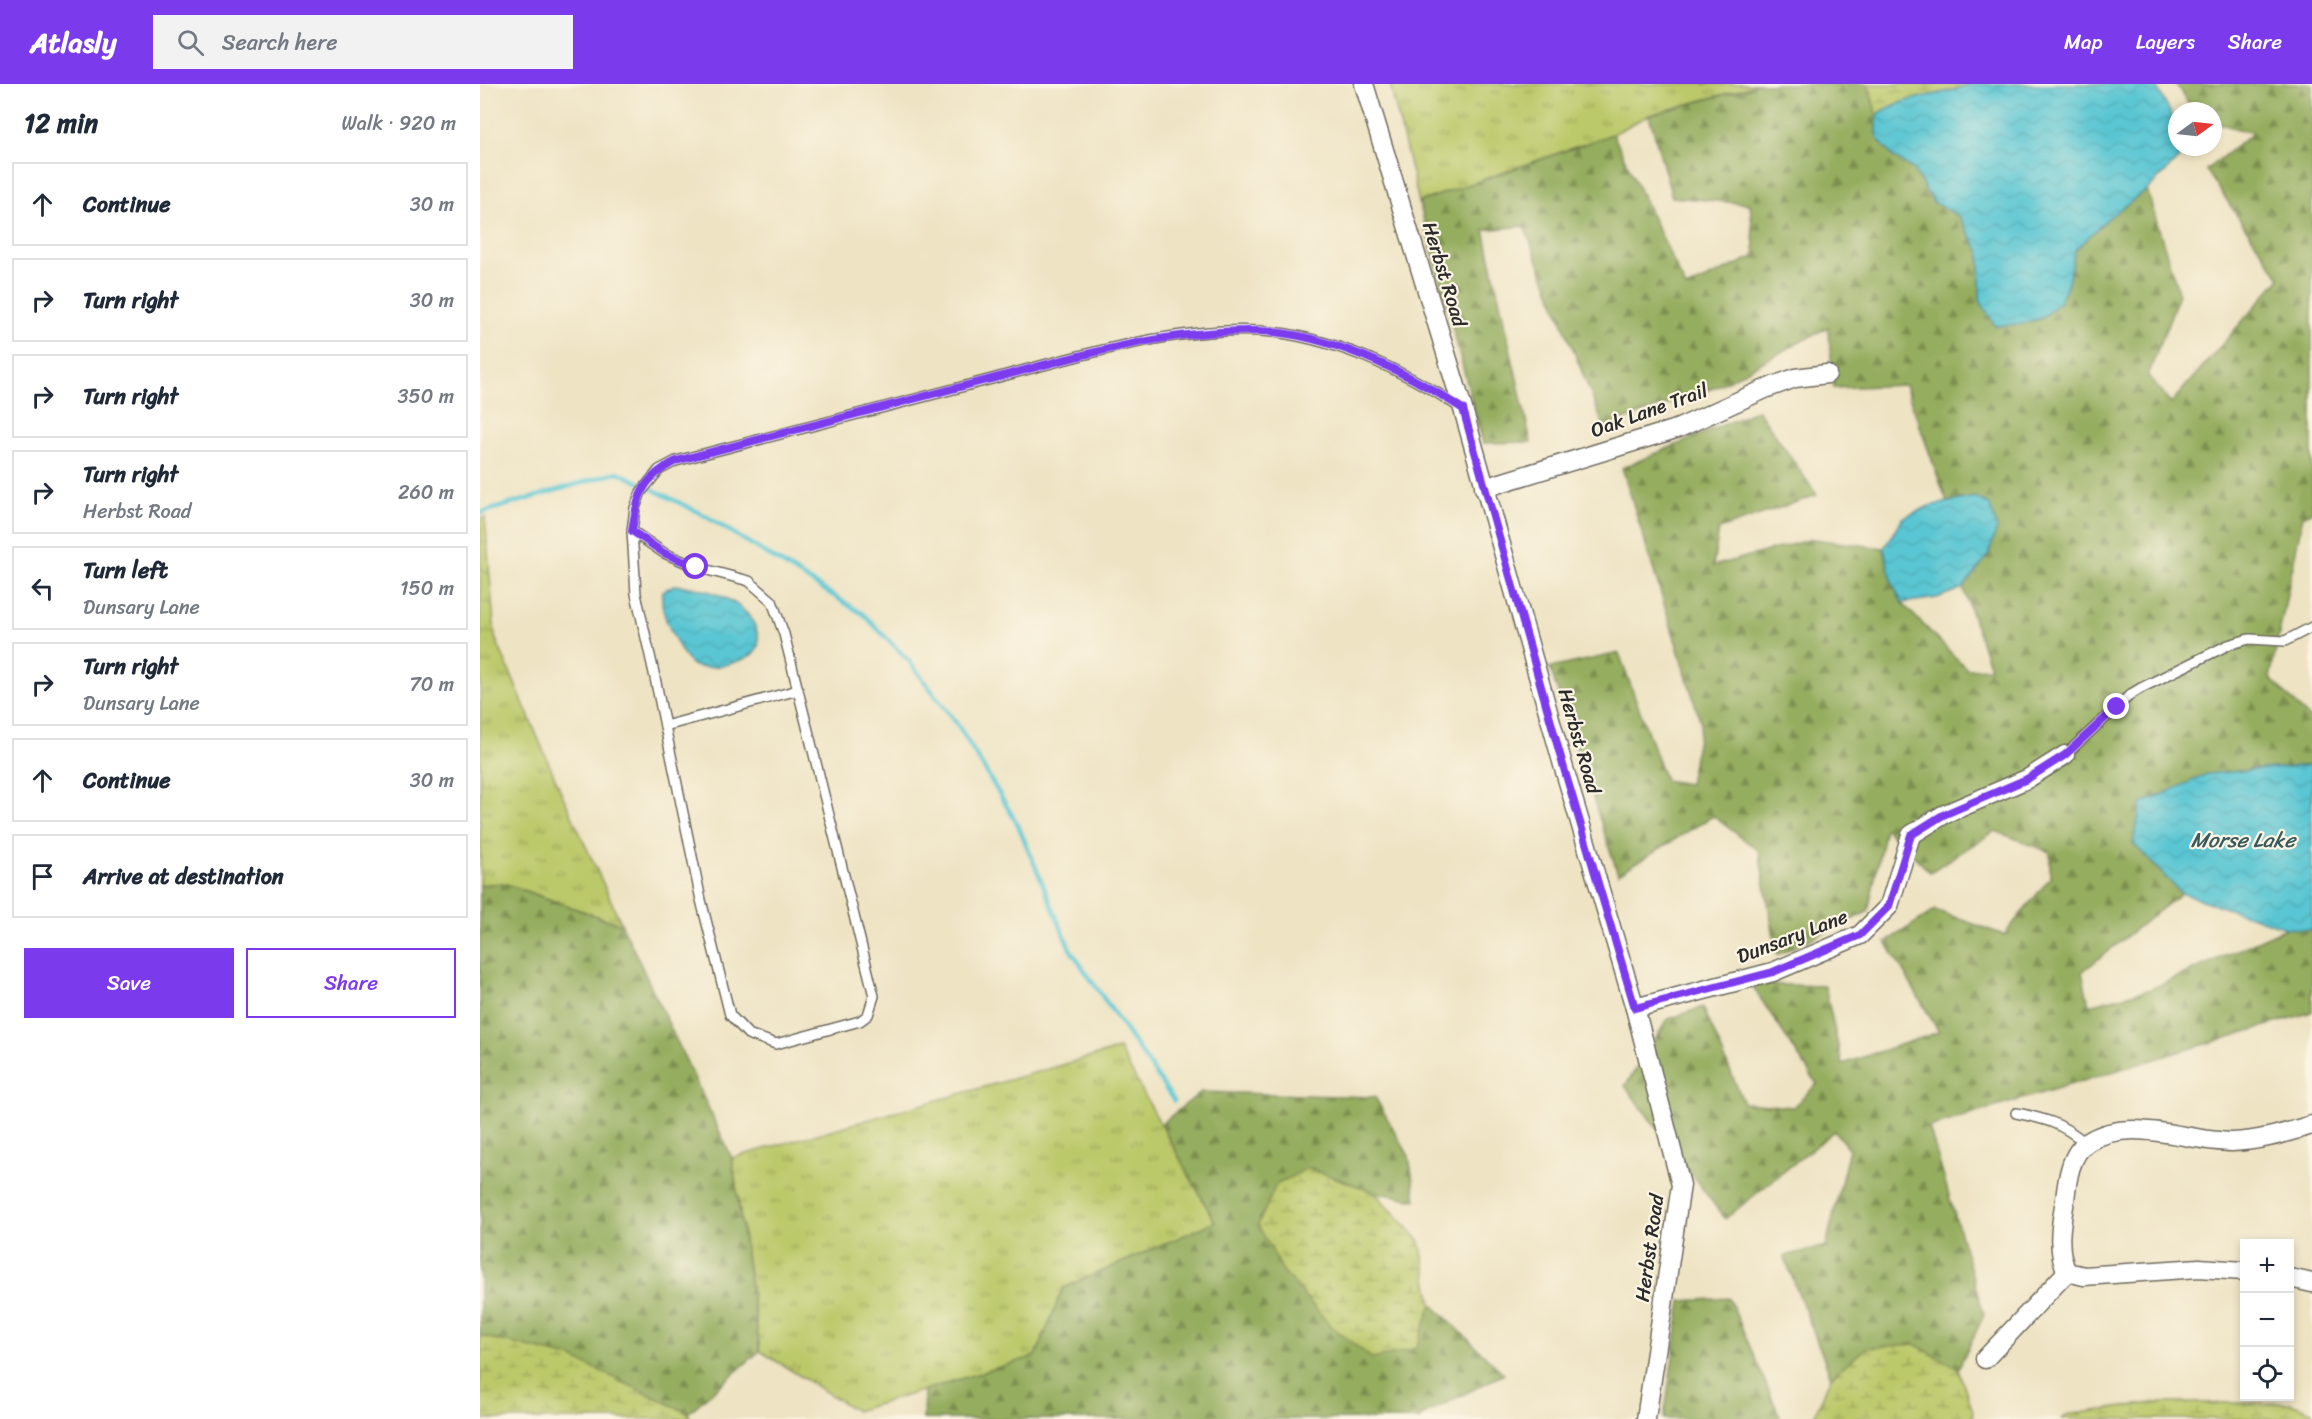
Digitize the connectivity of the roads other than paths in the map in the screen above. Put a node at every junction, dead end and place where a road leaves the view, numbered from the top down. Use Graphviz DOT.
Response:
graph roads {
  1 [pos="1364,84"];
  2 [pos="1827,374"];
  3 [pos="1463,409"];
  4 [pos="1484,488"];
  5 [pos="632,531"];
  6 [pos="2312,627"];
  7 [pos="798,690"];
  8 [pos="665,726"];
  9 [pos="2065,755"];
  10 [pos="1635,1008"];
  11 [pos="2016,1113"];
  12 [pos="2312,1125"];
  13 [pos="2086,1143"];
  14 [pos="2240,1271"];
  15 [pos="2067,1272"];
  16 [pos="2294,1279"];
  17 [pos="2312,1283"];
  18 [pos="1985,1359"];
  19 [pos="1647,1419"];
  1 -- 3 [label="street, Herbst Road"];
  2 -- 4 [label="street, Oak Lane Trail"];
  3 -- 4 [label="street, Herbst Road"];
  3 -- 5 [label="lane"];
  4 -- 10 [label="street, Herbst Road"];
  5 -- 7 [label="lane"];
  5 -- 8 [label="lane"];
  6 -- 9 [label="lane"];
  7 -- 8 [label="lane"];
  7 -- 8 [label="lane"];
  9 -- 10 [label="street, Dunsary Lane"];
  10 -- 19 [label="street, Herbst Road"];
  11 -- 13 [label="lane"];
  12 -- 13 [label="street"];
  13 -- 15 [label="street"];
  14 -- 15 [label="street"];
  15 -- 18 [label="street"];
  16 -- 17 [label="street"];
}
